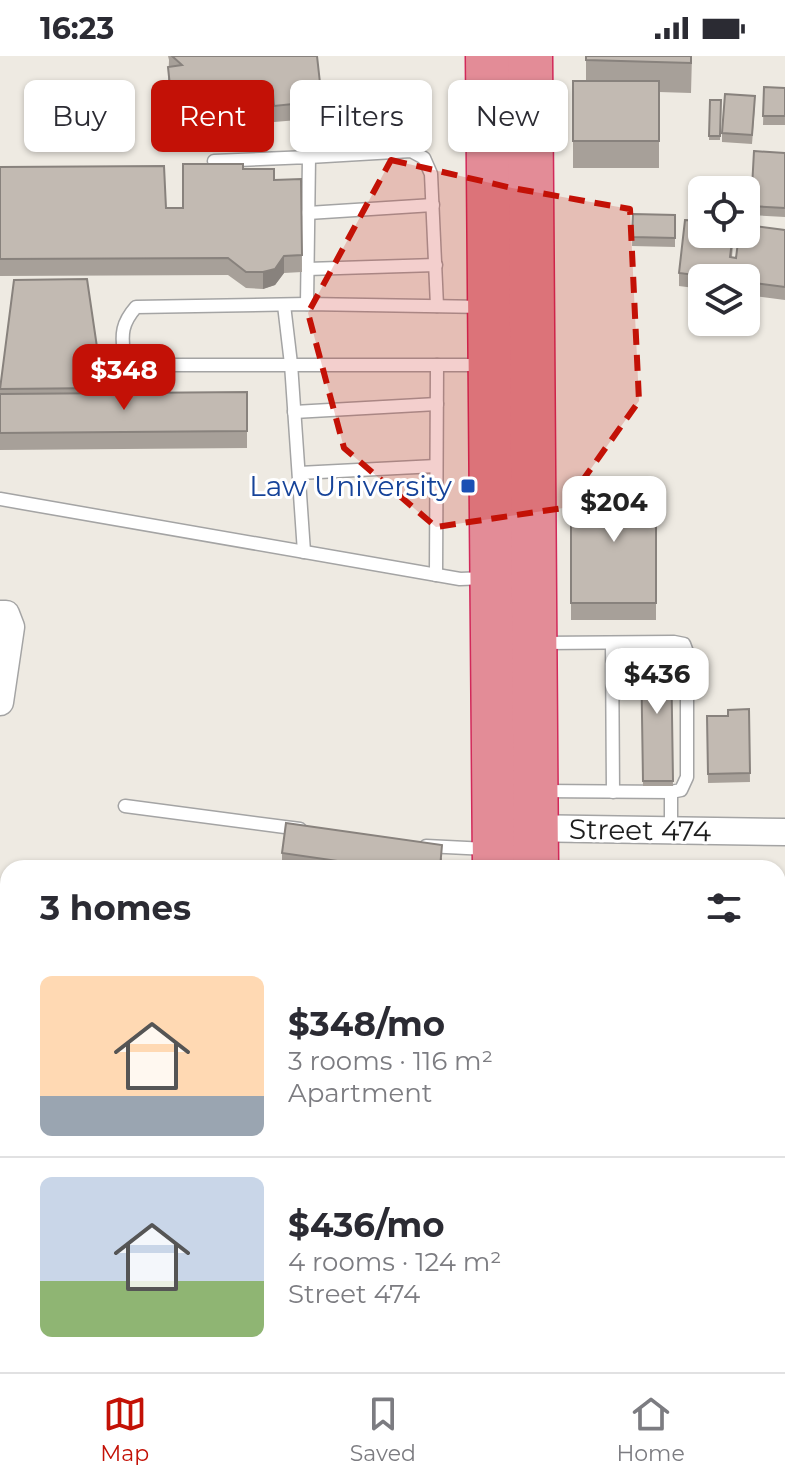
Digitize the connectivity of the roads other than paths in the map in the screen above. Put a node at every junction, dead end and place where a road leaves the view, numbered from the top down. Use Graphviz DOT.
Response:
graph roads {
  1 [pos="488,56"];
  2 [pos="530,56"];
  3 [pos="309,157"];
  4 [pos="214,161"];
  5 [pos="433,205"];
  6 [pos="308,213"];
  7 [pos="436,265"];
  8 [pos="307,269"];
  9 [pos="307,304"];
  10 [pos="284,305"];
  11 [pos="437,306"];
  12 [pos="511,307"];
  13 [pos="291,364"];
  14 [pos="437,365"];
  15 [pos="512,365"];
  16 [pos="437,404"];
  17 [pos="294,412"];
  18 [pos="436,466"];
  19 [pos="299,473"];
  20 [pos="0,499"];
  21 [pos="304,552"];
  22 [pos="436,575"];
  23 [pos="492,578"];
  24 [pos="0,614"];
  25 [pos="535,643"];
  26 [pos="612,643"];
  27 [pos="0,702"];
  28 [pos="613,792"];
  29 [pos="671,792"];
  30 [pos="125,806"];
  31 [pos="313,831"];
  32 [pos="671,831"];
  33 [pos="785,832"];
  34 [pos="518,843"];
  35 [pos="414,844"];
  1 -- 12 [label="highway"];
  2 -- 12 [label="highway"];
  3 -- 4 [label="lane"];
  3 -- 5 [label="lane"];
  3 -- 6 [label="lane"];
  5 -- 6 [label="lane"];
  5 -- 7 [label="lane"];
  6 -- 8 [label="lane"];
  7 -- 8 [label="lane"];
  7 -- 11 [label="lane"];
  8 -- 9 [label="lane"];
  9 -- 10 [label="lane"];
  9 -- 11 [label="lane"];
  10 -- 13 [label="lane"];
  10 -- 13 [label="lane"];
  11 -- 12 [label="lane"];
  12 -- 15 [label="highway"];
  13 -- 14 [label="lane"];
  13 -- 17 [label="lane"];
  14 -- 15 [label="lane"];
  14 -- 16 [label="lane"];
  15 -- 23 [label="highway"];
  15 -- 25 [label="highway"];
  16 -- 17 [label="lane"];
  16 -- 18 [label="lane"];
  17 -- 19 [label="lane"];
  18 -- 19 [label="lane"];
  18 -- 22 [label="lane"];
  19 -- 21 [label="lane"];
  20 -- 21 [label="lane"];
  21 -- 22 [label="lane"];
  22 -- 23 [label="lane"];
  23 -- 34 [label="highway"];
  24 -- 27 [label="street"];
  25 -- 26 [label="lane"];
  25 -- 34 [label="highway"];
  26 -- 28 [label="lane"];
  26 -- 29 [label="lane"];
  28 -- 29 [label="lane"];
  28 -- 34 [label="lane"];
  29 -- 32 [label="lane"];
  30 -- 31 [label="lane"];
  32 -- 33 [label="street, Street 474"];
  32 -- 34 [label="street, Street 474"];
  34 -- 35 [label="lane"];
}
